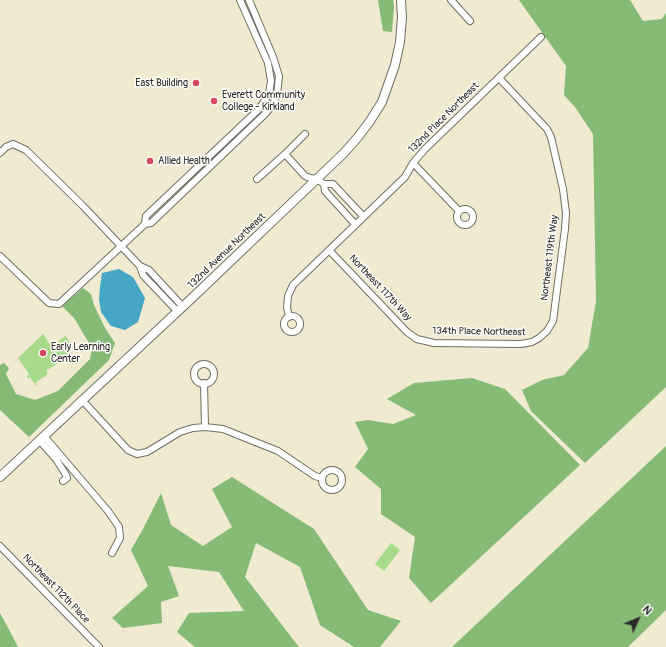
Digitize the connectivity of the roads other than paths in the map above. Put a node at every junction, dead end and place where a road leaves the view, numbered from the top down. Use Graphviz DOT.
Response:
graph roads {
  1 [pos="240,0"];
  2 [pos="249,0"];
  3 [pos="401,0"];
  4 [pos="451,0"];
  5 [pos="470,21"];
  6 [pos="541,37"];
  7 [pos="499,78"];
  8 [pos="305,134"];
  9 [pos="0,153"];
  10 [pos="285,154"];
  11 [pos="413,163"];
  12 [pos="257,179"];
  13 [pos="321,181"];
  14 [pos="459,211"];
  15 [pos="363,216"];
  16 [pos="145,224"];
  17 [pos="355,224"];
  18 [pos="122,246"];
  19 [pos="329,250"];
  20 [pos="0,256"];
  21 [pos="180,310"];
  22 [pos="290,317"];
  23 [pos="540,338"];
  24 [pos="417,339"];
  25 [pos="204,383"];
  26 [pos="82,400"];
  27 [pos="205,427"];
  28 [pos="42,438"];
  29 [pos="0,477"];
  30 [pos="322,478"];
  31 [pos="64,481"];
  32 [pos="0,546"];
  33 [pos="112,553"];
  34 [pos="99,647"];
  1 -- 16 [label="street"];
  2 -- 16 [label="street"];
  3 -- 13 [label="street, 132nd Avenue Northeast"];
  4 -- 5 [label="street"];
  6 -- 7 [label="street, 132nd Place Northeast"];
  7 -- 11 [label="street, 132nd Place Northeast"];
  7 -- 23 [label="street, Northeast 119th Way"];
  8 -- 10 [label="street"];
  9 -- 18 [label="street"];
  10 -- 12 [label="street"];
  10 -- 13 [label="street"];
  11 -- 14 [label="street"];
  11 -- 15 [label="street, 132nd Place Northeast"];
  13 -- 15 [label="street"];
  13 -- 17 [label="street"];
  13 -- 21 [label="street, 132nd Avenue Northeast"];
  15 -- 17 [label="street, 132nd Place Northeast"];
  16 -- 18 [label="street"];
  17 -- 19 [label="street, 132nd Place Northeast"];
  18 -- 20 [label="street"];
  18 -- 21 [label="street"];
  19 -- 22 [label="street, 132nd Place Northeast"];
  19 -- 24 [label="street, Northeast 117th Way"];
  21 -- 26 [label="street, 132nd Avenue Northeast"];
  23 -- 24 [label="street, 134th Place Northeast"];
  25 -- 27 [label="street"];
  26 -- 27 [label="street"];
  26 -- 28 [label="street, 132nd Avenue Northeast"];
  27 -- 30 [label="street"];
  28 -- 29 [label="street, 132nd Avenue Northeast"];
  28 -- 31 [label="street"];
  28 -- 33 [label="street"];
  32 -- 34 [label="street, Northeast 112th Place"];
}
